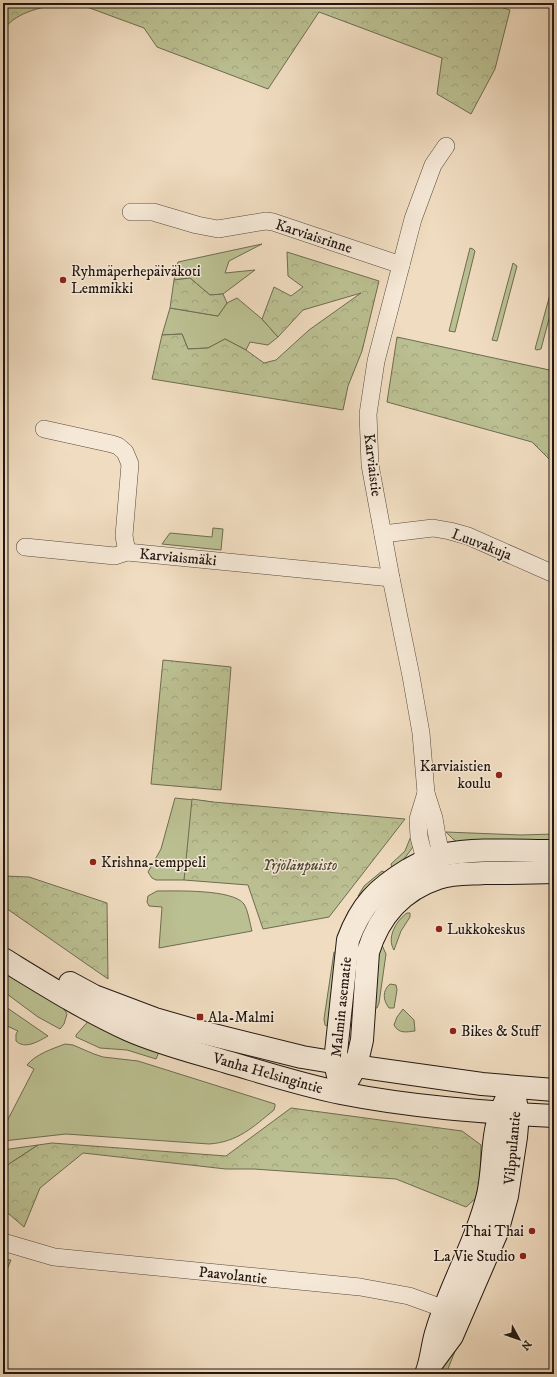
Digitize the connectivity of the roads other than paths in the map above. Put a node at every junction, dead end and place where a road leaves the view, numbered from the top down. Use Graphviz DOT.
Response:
graph roads {
  1 [pos="446,146"];
  2 [pos="131,212"];
  3 [pos="401,265"];
  4 [pos="44,429"];
  5 [pos="383,534"];
  6 [pos="25,547"];
  7 [pos="127,552"];
  8 [pos="554,574"];
  9 [pos="391,578"];
  10 [pos="554,851"];
  11 [pos="433,858"];
  12 [pos="554,872"];
  13 [pos="439,877"];
  14 [pos="3,946"];
  15 [pos="3,959"];
  16 [pos="345,1064"];
  17 [pos="512,1086"];
  18 [pos="554,1090"];
  19 [pos="340,1093"];
  20 [pos="509,1114"];
  21 [pos="554,1116"];
  22 [pos="3,1242"];
  23 [pos="453,1313"];
  24 [pos="427,1370"];
  1 -- 3 [label="street, Karviaistie"];
  2 -- 3 [label="street, Karviaisrinne"];
  3 -- 5 [label="street, Karviaistie"];
  4 -- 7 [label="street, Karviaismäki"];
  5 -- 8 [label="street, Luuvakuja"];
  5 -- 9 [label="street, Karviaistie"];
  6 -- 7 [label="street"];
  7 -- 9 [label="street, Karviaismäki"];
  9 -- 11 [label="street, Karviaistie"];
  10 -- 11 [label="main road, Malmin asematie"];
  11 -- 13 [label="street, Karviaistie"];
  11 -- 16 [label="main road, Malmin asematie"];
  12 -- 13 [label="main road, Malmin asematie"];
  13 -- 16 [label="main road, Malmin asematie"];
  14 -- 16 [label="main road, Vanha Helsingintie"];
  15 -- 19 [label="main road, Vanha Helsingintie"];
  16 -- 17 [label="main road, Vanha Helsingintie"];
  16 -- 19 [label="main road, Malmin asematie"];
  17 -- 18 [label="main road, Vanha Helsingintie"];
  17 -- 20 [label="main road, Vilppulantie"];
  19 -- 20 [label="main road, Vanha Helsingintie"];
  20 -- 21 [label="main road, Vanha Helsingintie"];
  20 -- 23 [label="main road, Vilppulantie"];
  22 -- 23 [label="street, Paavolantie"];
  23 -- 24 [label="main road, Vilppulantie"];
}
